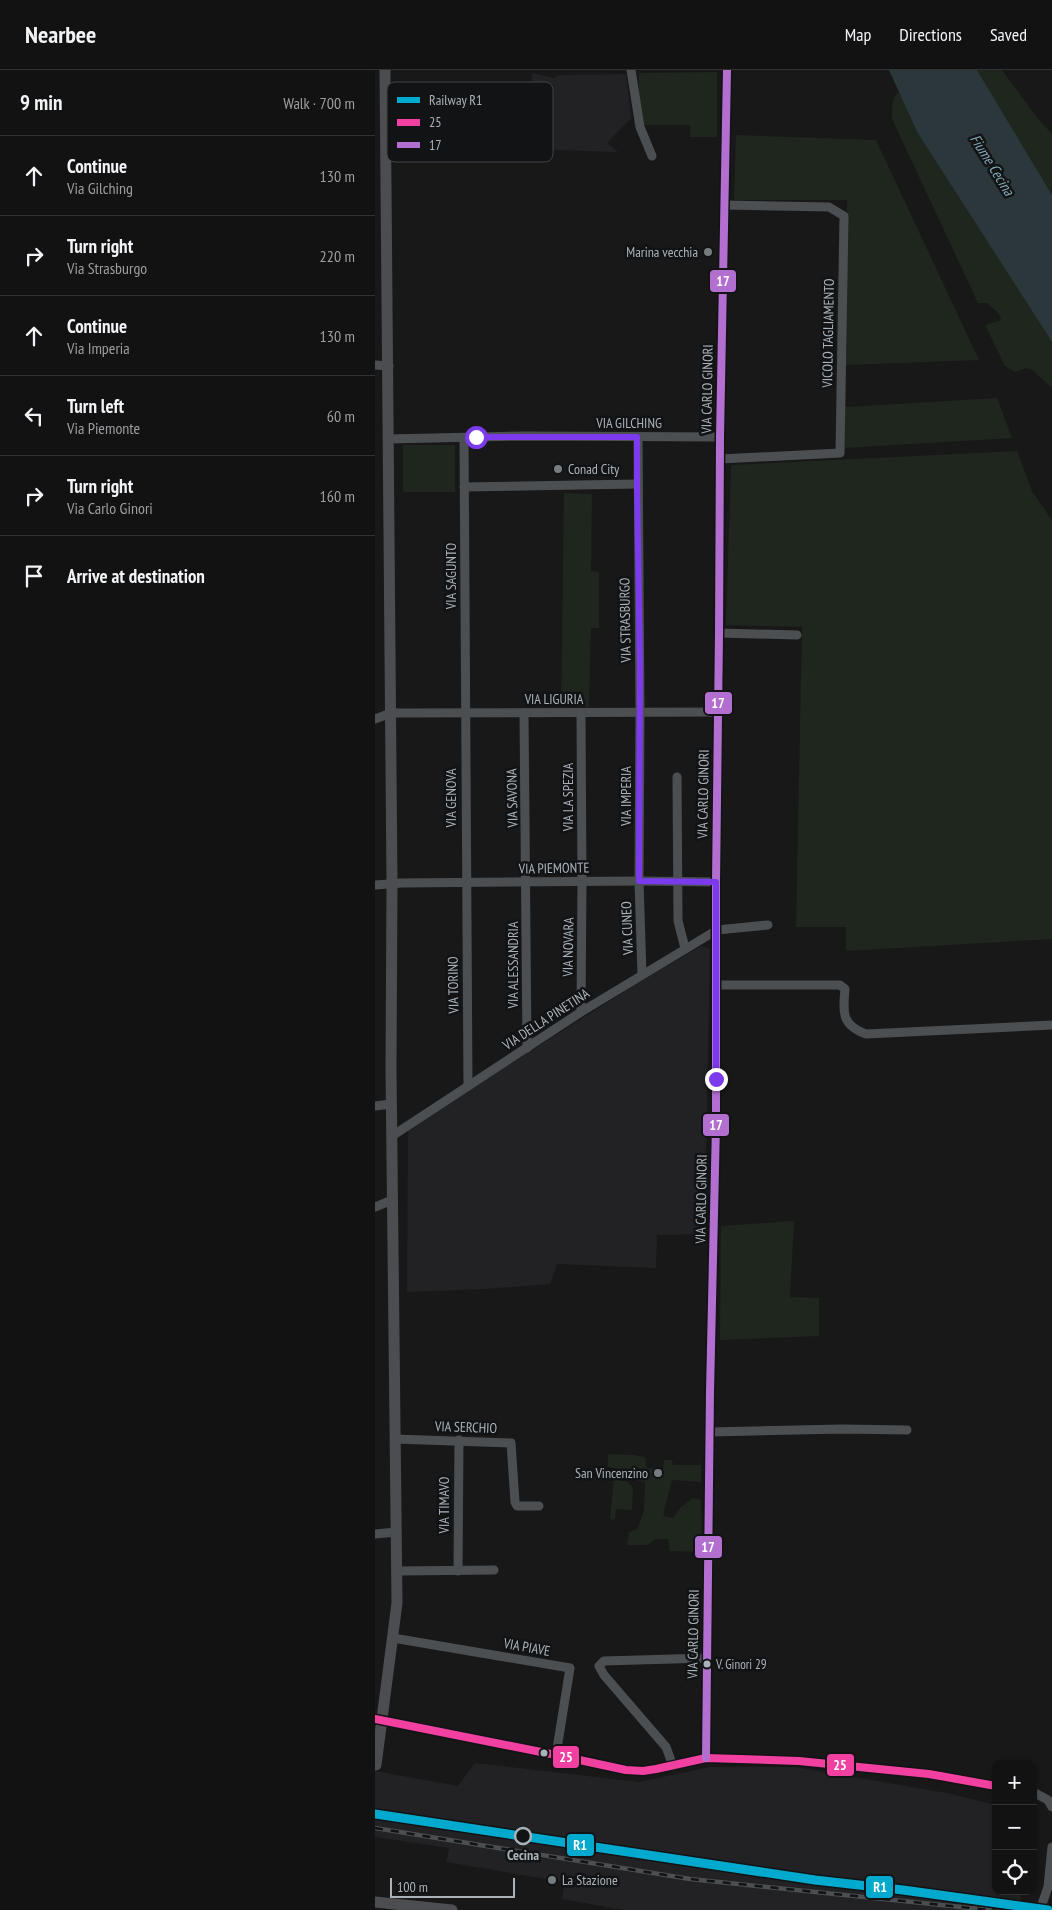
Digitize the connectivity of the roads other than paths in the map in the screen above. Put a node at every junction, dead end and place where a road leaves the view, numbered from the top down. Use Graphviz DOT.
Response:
graph roads {
  1 [pos="385,70"];
  2 [pos="631,70"];
  3 [pos="727,70"];
  4 [pos="652,156"];
  5 [pos="724,205"];
  6 [pos="375,365"];
  7 [pos="389,366"];
  8 [pos="637,437"];
  9 [pos="719,437"];
  10 [pos="464,438"];
  11 [pos="388,439"];
  12 [pos="720,459"];
  13 [pos="637,484"];
  14 [pos="464,488"];
  15 [pos="719,633"];
  16 [pos="797,635"];
  17 [pos="581,712"];
  18 [pos="640,712"];
  19 [pos="717,712"];
  20 [pos="465,713"];
  21 [pos="524,713"];
  22 [pos="391,714"];
  23 [pos="375,719"];
  24 [pos="677,777"];
  25 [pos="582,881"];
  26 [pos="639,881"];
  27 [pos="677,881"];
  28 [pos="527,882"];
  29 [pos="716,882"];
  30 [pos="465,883"];
  31 [pos="392,884"];
  32 [pos="375,885"];
  33 [pos="768,925"];
  34 [pos="717,930"];
  35 [pos="685,948"];
  36 [pos="642,975"];
  37 [pos="716,985"];
  38 [pos="581,1012"];
  39 [pos="1052,1025"];
  40 [pos="527,1048"];
  41 [pos="467,1086"];
  42 [pos="391,1104"];
  43 [pos="375,1106"];
  44 [pos="392,1136"];
  45 [pos="392,1200"];
  46 [pos="375,1207"];
  47 [pos="907,1430"];
  48 [pos="710,1432"];
  49 [pos="395,1439"];
  50 [pos="459,1440"];
  51 [pos="539,1506"];
  52 [pos="396,1532"];
  53 [pos="375,1534"];
  54 [pos="494,1570"];
  55 [pos="397,1571"];
  56 [pos="458,1571"];
  57 [pos="393,1638"];
  58 [pos="707,1658"];
  59 [pos="379,1720"];
  60 [pos="556,1754"];
  61 [pos="706,1758"];
  62 [pos="376,1765"];
  63 [pos="673,1766"];
  64 [pos="992,1785"];
  65 [pos="1037,1794"];
  66 [pos="1052,1807"];
  67 [pos="1052,1847"];
  68 [pos="375,1902"];
  69 [pos="435,1909"];
  70 [pos="452,1910"];
  71 [pos="1040,1910"];
  1 -- 7 [label="street"];
  2 -- 4 [label="street"];
  3 -- 5 [label="street, VIA CARLO GINORI"];
  5 -- 9 [label="street, VIA CARLO GINORI"];
  5 -- 12 [label="street, VICOLO TAGLIAMENTO"];
  6 -- 7 [label="street"];
  7 -- 11 [label="street"];
  8 -- 9 [label="street, VIA GILCHING"];
  8 -- 10 [label="street, VIA GILCHING"];
  8 -- 13 [label="street, VIA STRASBURGO"];
  9 -- 12 [label="street, VIA CARLO GINORI"];
  10 -- 11 [label="street, VIA GILCHING"];
  10 -- 14 [label="street, VIA SAGUNTO"];
  11 -- 22 [label="street"];
  12 -- 15 [label="street, VIA CARLO GINORI"];
  13 -- 14 [label="street"];
  13 -- 18 [label="street, VIA STRASBURGO"];
  14 -- 20 [label="street, VIA SAGUNTO"];
  15 -- 16 [label="street"];
  15 -- 19 [label="street, VIA CARLO GINORI"];
  17 -- 18 [label="street, VIA LIGURIA"];
  17 -- 21 [label="street, VIA LIGURIA"];
  17 -- 25 [label="street, VIA LA SPEZIA"];
  18 -- 19 [label="street, VIA LIGURIA"];
  18 -- 26 [label="street, VIA IMPERIA"];
  19 -- 29 [label="street, VIA CARLO GINORI"];
  20 -- 21 [label="street, VIA LIGURIA"];
  20 -- 22 [label="street, VIA LIGURIA"];
  20 -- 30 [label="street, VIA GENOVA"];
  21 -- 28 [label="street, VIA SAVONA"];
  22 -- 23 [label="street, VIA LIGURIA"];
  22 -- 31 [label="street"];
  24 -- 27 [label="street"];
  25 -- 26 [label="street, VIA PIEMONTE"];
  25 -- 28 [label="street, VIA PIEMONTE"];
  25 -- 38 [label="street, VIA NOVARA"];
  26 -- 27 [label="street, VIA PIEMONTE"];
  26 -- 36 [label="street, VIA CUNEO"];
  27 -- 29 [label="street, VIA PIEMONTE"];
  27 -- 35 [label="street"];
  28 -- 30 [label="street, VIA PIEMONTE"];
  28 -- 40 [label="street, VIA ALESSANDRIA"];
  29 -- 34 [label="street, VIA CARLO GINORI"];
  30 -- 31 [label="street, VIA PIEMONTE"];
  30 -- 41 [label="street, VIA TORINO"];
  31 -- 32 [label="street, VIA PIEMONTE"];
  31 -- 42 [label="street"];
  33 -- 34 [label="street"];
  34 -- 35 [label="street, VIA DELLA PINETINA"];
  34 -- 37 [label="street, VIA CARLO GINORI"];
  35 -- 36 [label="street, VIA DELLA PINETINA"];
  36 -- 38 [label="street, VIA DELLA PINETINA"];
  37 -- 39 [label="street"];
  37 -- 48 [label="street, VIA CARLO GINORI"];
  38 -- 40 [label="street, VIA DELLA PINETINA"];
  40 -- 41 [label="street, VIA DELLA PINETINA"];
  41 -- 44 [label="street, VIA DELLA PINETINA"];
  42 -- 43 [label="street"];
  42 -- 44 [label="street"];
  44 -- 45 [label="street"];
  45 -- 46 [label="street"];
  45 -- 49 [label="street"];
  47 -- 48 [label="street"];
  48 -- 58 [label="street, VIA CARLO GINORI"];
  49 -- 50 [label="street, VIA SERCHIO"];
  49 -- 52 [label="street"];
  50 -- 51 [label="street, VIA SERCHIO"];
  50 -- 56 [label="street, VIA TIMAVO"];
  52 -- 53 [label="street"];
  52 -- 55 [label="street"];
  54 -- 56 [label="street"];
  55 -- 56 [label="street"];
  55 -- 57 [label="street"];
  57 -- 59 [label="street"];
  57 -- 60 [label="street, VIA PIAVE"];
  58 -- 61 [label="street, VIA CARLO GINORI"];
  58 -- 63 [label="street"];
  59 -- 60 [label="street"];
  59 -- 62 [label="street"];
  60 -- 63 [label="street"];
  61 -- 63 [label="street"];
  61 -- 64 [label="street"];
  65 -- 66 [label="street"];
  67 -- 71 [label="street"];
  68 -- 69 [label="street"];
  69 -- 70 [label="street"];
}
